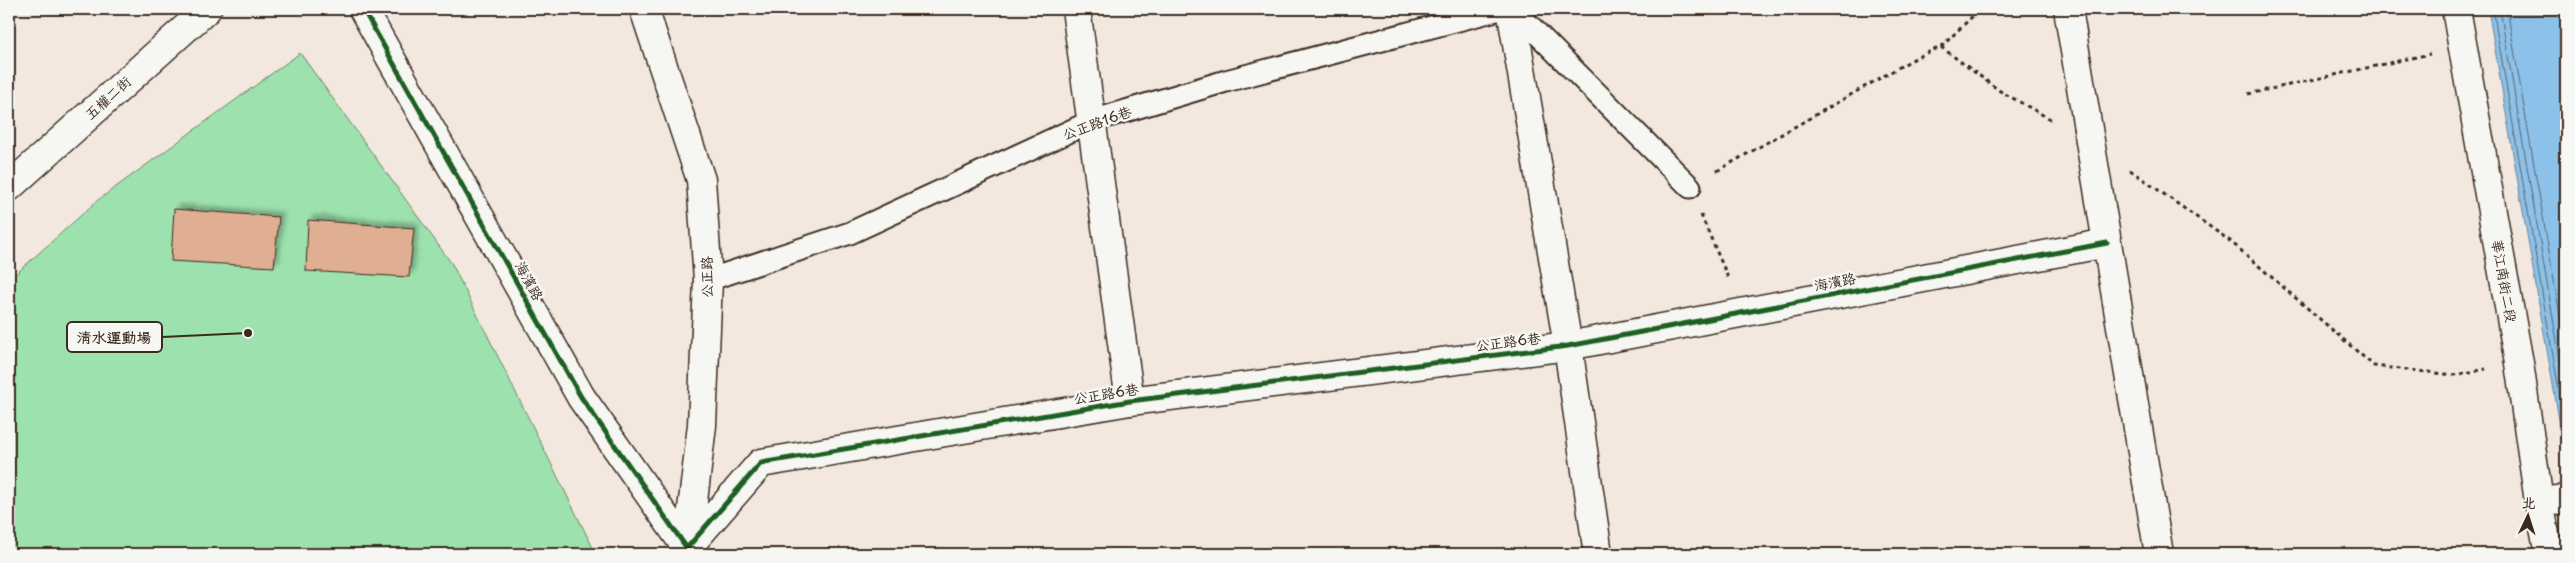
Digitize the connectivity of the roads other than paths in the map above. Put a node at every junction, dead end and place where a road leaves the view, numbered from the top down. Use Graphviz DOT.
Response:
graph roads {
  1 [pos="207,9"];
  2 [pos="363,9"];
  3 [pos="644,9"];
  4 [pos="1076,9"];
  5 [pos="1500,9"];
  6 [pos="1512,9"];
  7 [pos="2068,9"];
  8 [pos="2456,9"];
  9 [pos="1092,121"];
  10 [pos="9,187"];
  11 [pos="1690,187"];
  12 [pos="2107,243"];
  13 [pos="708,280"];
  14 [pos="1568,346"];
  15 [pos="1130,401"];
  16 [pos="2557,500"];
  17 [pos="688,552"];
  18 [pos="1598,554"];
  19 [pos="2158,554"];
  20 [pos="2549,554"];
  1 -- 10 [label="street, 五權二街"];
  2 -- 17 [label="street, 海濱路"];
  3 -- 13 [label="street, 公正路"];
  4 -- 9 [label="street"];
  5 -- 9 [label="lane, 公正路16巷"];
  6 -- 11 [label="lane"];
  6 -- 14 [label="street"];
  7 -- 12 [label="street"];
  8 -- 16 [label="street, 華江南街二段"];
  9 -- 13 [label="lane, 公正路16巷"];
  9 -- 15 [label="street"];
  12 -- 14 [label="street, 海濱路"];
  12 -- 19 [label="street"];
  13 -- 17 [label="street, 公正路"];
  14 -- 15 [label="street, 公正路6巷"];
  14 -- 18 [label="street"];
  15 -- 17 [label="street, 公正路6巷"];
  16 -- 20 [label="street, 華江南街二段"];
}
